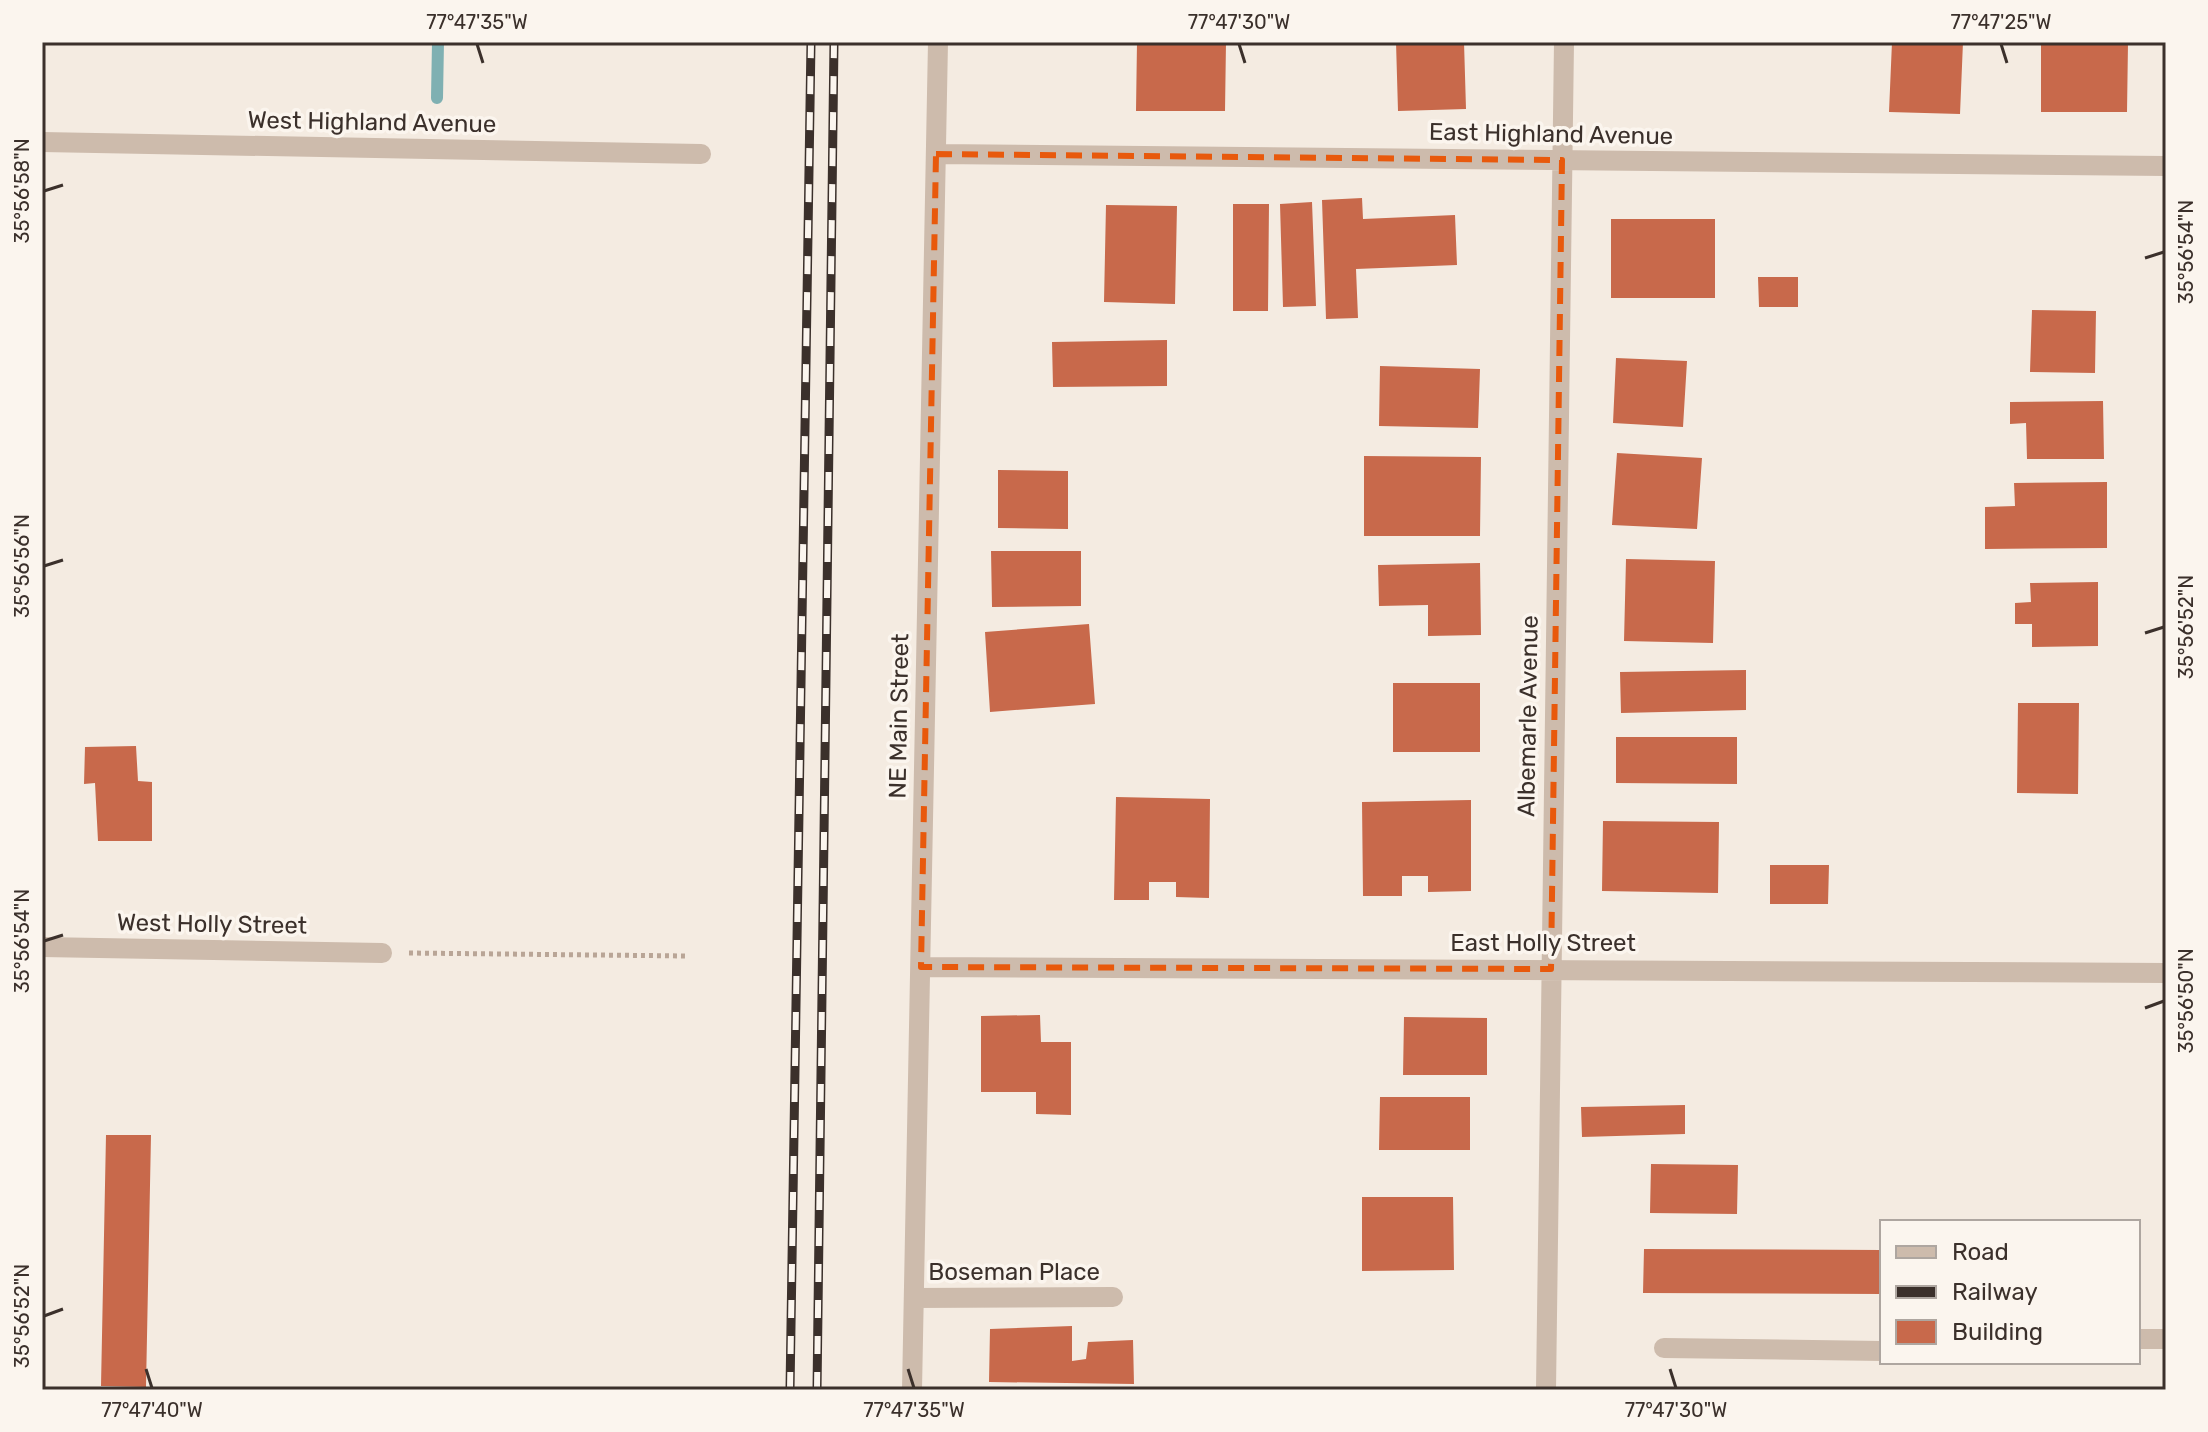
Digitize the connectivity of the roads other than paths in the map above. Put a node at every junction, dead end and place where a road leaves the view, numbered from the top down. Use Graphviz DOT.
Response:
graph roads {
  1 [pos="938,42"];
  2 [pos="1564,42"];
  3 [pos="42,142"];
  4 [pos="701,154"];
  5 [pos="936,154"];
  6 [pos="1562,160"];
  7 [pos="2166,166"];
  8 [pos="42,947"];
  9 [pos="382,953"];
  10 [pos="921,967"];
  11 [pos="1551,969"];
  12 [pos="2166,973"];
  13 [pos="1113,1297"];
  14 [pos="914,1298"];
  15 [pos="2140,1339"];
  16 [pos="2166,1339"];
  17 [pos="1664,1348"];
  18 [pos="1880,1351"];
  19 [pos="912,1390"];
  20 [pos="1546,1390"];
  1 -- 5 [label="street, NE Main Street"];
  2 -- 6 [label="street, Albemarle Avenue"];
  3 -- 4 [label="street, West Highland Avenue"];
  5 -- 6 [label="street, East Highland Avenue"];
  5 -- 10 [label="street, NE Main Street"];
  6 -- 7 [label="street, East Highland Avenue"];
  6 -- 11 [label="street, Albemarle Avenue"];
  8 -- 9 [label="street, West Holly Street"];
  10 -- 11 [label="street, East Holly Street"];
  10 -- 14 [label="street, NE Main Street"];
  11 -- 12 [label="street, East Holly Street"];
  11 -- 20 [label="street, Albemarle Avenue"];
  13 -- 14 [label="street, Boseman Place"];
  14 -- 19 [label="street, NE Main Street"];
  15 -- 16 [label="street"];
  17 -- 18 [label="street"];
}
